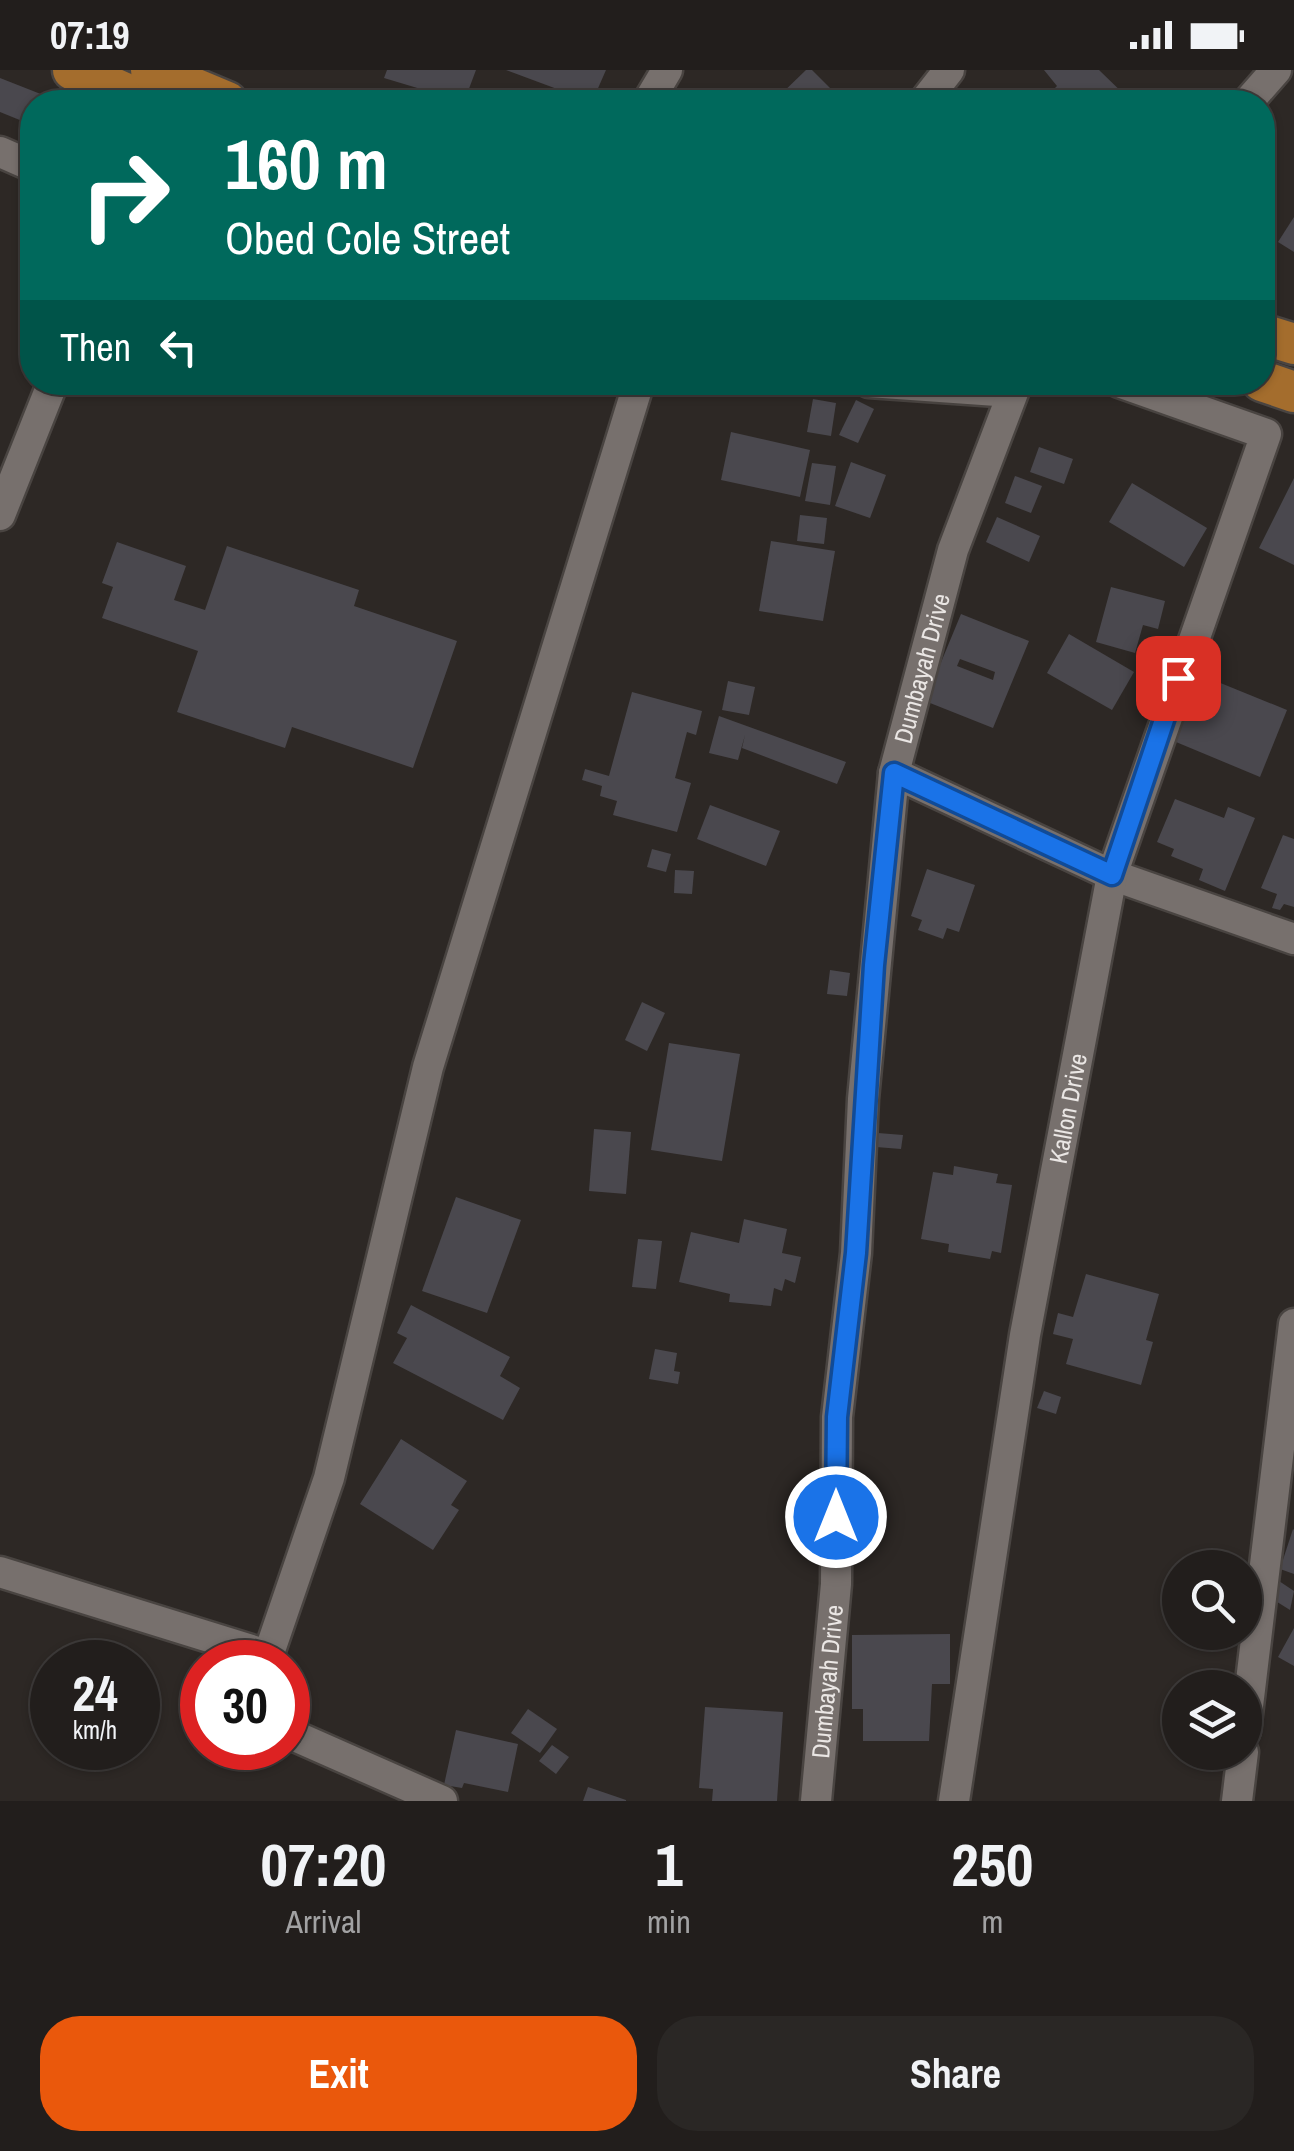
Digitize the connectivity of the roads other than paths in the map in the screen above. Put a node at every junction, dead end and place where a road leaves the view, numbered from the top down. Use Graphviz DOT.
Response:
graph roads {
  1 [pos="73,70"];
  2 [pos="151,70"];
  3 [pos="949,70"];
  4 [pos="1276,70"];
  5 [pos="117,90"];
  6 [pos="198,90"];
  7 [pos="933,90"];
  8 [pos="1258,90"];
  9 [pos="48,395"];
  10 [pos="635,395"];
  11 [pos="1011,395"];
  12 [pos="1156,395"];
  13 [pos="0,515"];
  14 [pos="894,773"];
  15 [pos="1112,875"];
  16 [pos="1294,939"];
  17 [pos="1294,1324"];
  18 [pos="0,1572"];
  19 [pos="210,1640"];
  20 [pos="272,1640"];
  21 [pos="1252,1670"];
  22 [pos="310,1742"];
  23 [pos="1241,1770"];
  24 [pos="442,1801"];
  25 [pos="816,1801"];
  26 [pos="954,1801"];
  27 [pos="1237,1801"];
  1 -- 5 [label="main road"];
  2 -- 6 [label="main road"];
  3 -- 7 [label="street"];
  4 -- 8 [label="street"];
  9 -- 13 [label="street"];
  10 -- 20 [label="street"];
  11 -- 14 [label="street, Dumbayah Drive"];
  12 -- 15 [label="street, Kallon Drive"];
  14 -- 15 [label="street"];
  14 -- 25 [label="street, Dumbayah Drive"];
  15 -- 16 [label="street"];
  15 -- 26 [label="street, Kallon Drive"];
  17 -- 21 [label="street"];
  18 -- 19 [label="street"];
  22 -- 24 [label="street"];
  23 -- 27 [label="street"];
}
